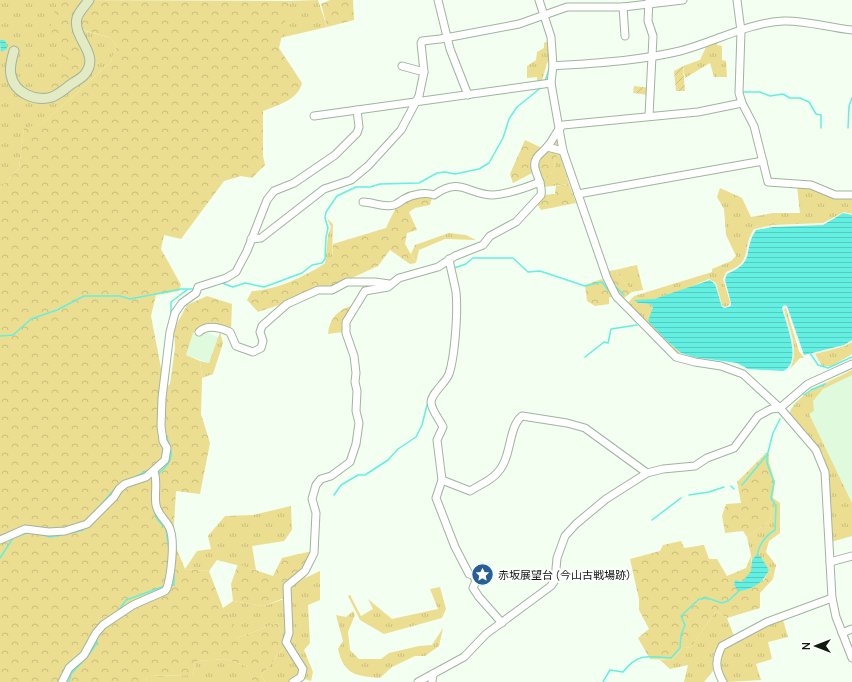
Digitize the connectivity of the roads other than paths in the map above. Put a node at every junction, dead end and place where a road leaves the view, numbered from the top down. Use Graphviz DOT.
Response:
graph roads {
  1 [pos="89,0"];
  2 [pos="438,0"];
  3 [pos="539,0"];
  4 [pos="683,0"];
  5 [pos="736,0"];
  6 [pos="649,2"];
  7 [pos="623,7"];
  8 [pos="544,16"];
  9 [pos="740,28"];
  10 [pos="852,30"];
  11 [pos="625,36"];
  12 [pos="448,38"];
  13 [pos="14,51"];
  14 [pos="653,54"];
  15 [pos="553,63"];
  16 [pos="402,66"];
  17 [pos="424,72"];
  18 [pos="549,83"];
  19 [pos="468,96"];
  20 [pos="417,102"];
  21 [pos="742,103"];
  22 [pos="357,110"];
  23 [pos="314,116"];
  24 [pos="649,116"];
  25 [pos="559,128"];
  26 [pos="547,147"];
  27 [pos="563,151"];
  28 [pos="763,161"];
  29 [pos="540,182"];
  30 [pos="578,194"];
  31 [pos="852,195"];
  32 [pos="363,202"];
  33 [pos="251,239"];
  34 [pos="449,259"];
  35 [pos="390,284"];
  36 [pos="199,332"];
  37 [pos="852,364"];
  38 [pos="780,408"];
  39 [pos="156,472"];
  40 [pos="648,473"];
  41 [pos="442,480"];
  42 [pos="0,540"];
  43 [pos="852,556"];
  44 [pos="830,562"];
  45 [pos="832,598"];
  46 [pos="502,623"];
  47 [pos="852,629"];
  48 [pos="842,633"];
  49 [pos="852,658"];
  50 [pos="433,674"];
  51 [pos="62,682"];
  52 [pos="293,682"];
  53 [pos="418,682"];
  54 [pos="432,682"];
  55 [pos="723,682"];
  1 -- 13 [label="street"];
  2 -- 12 [label="street"];
  3 -- 8 [label="street"];
  4 -- 6 [label="street"];
  5 -- 9 [label="street"];
  6 -- 7 [label="street"];
  6 -- 14 [label="street"];
  7 -- 8 [label="street"];
  7 -- 11 [label="street"];
  8 -- 12 [label="street"];
  8 -- 15 [label="street"];
  9 -- 10 [label="street"];
  9 -- 14 [label="street"];
  9 -- 21 [label="street"];
  12 -- 17 [label="street"];
  12 -- 19 [label="street"];
  14 -- 15 [label="street"];
  14 -- 24 [label="street"];
  15 -- 18 [label="street"];
  16 -- 17 [label="street"];
  17 -- 20 [label="street"];
  18 -- 19 [label="street"];
  18 -- 25 [label="street"];
  19 -- 20 [label="street"];
  20 -- 22 [label="street"];
  20 -- 33 [label="street"];
  21 -- 24 [label="street"];
  21 -- 28 [label="street"];
  22 -- 23 [label="street"];
  22 -- 33 [label="street"];
  24 -- 25 [label="street"];
  25 -- 26 [label="street"];
  25 -- 27 [label="street"];
  26 -- 27 [label="street"];
  26 -- 29 [label="street"];
  27 -- 30 [label="street"];
  28 -- 30 [label="street"];
  28 -- 31 [label="street"];
  29 -- 32 [label="street"];
  29 -- 34 [label="street"];
  30 -- 38 [label="street"];
  33 -- 39 [label="street"];
  34 -- 35 [label="street"];
  34 -- 41 [label="street"];
  35 -- 36 [label="street"];
  35 -- 52 [label="street"];
  37 -- 38 [label="street"];
  38 -- 40 [label="street"];
  38 -- 44 [label="street"];
  39 -- 42 [label="street"];
  39 -- 51 [label="street"];
  40 -- 41 [label="street"];
  40 -- 46 [label="street"];
  41 -- 46 [label="street"];
  43 -- 44 [label="street"];
  44 -- 45 [label="street"];
  45 -- 48 [label="street"];
  45 -- 55 [label="street"];
  46 -- 50 [label="street"];
  47 -- 48 [label="street"];
  48 -- 49 [label="street"];
  50 -- 53 [label="street"];
  50 -- 54 [label="street"];
}
